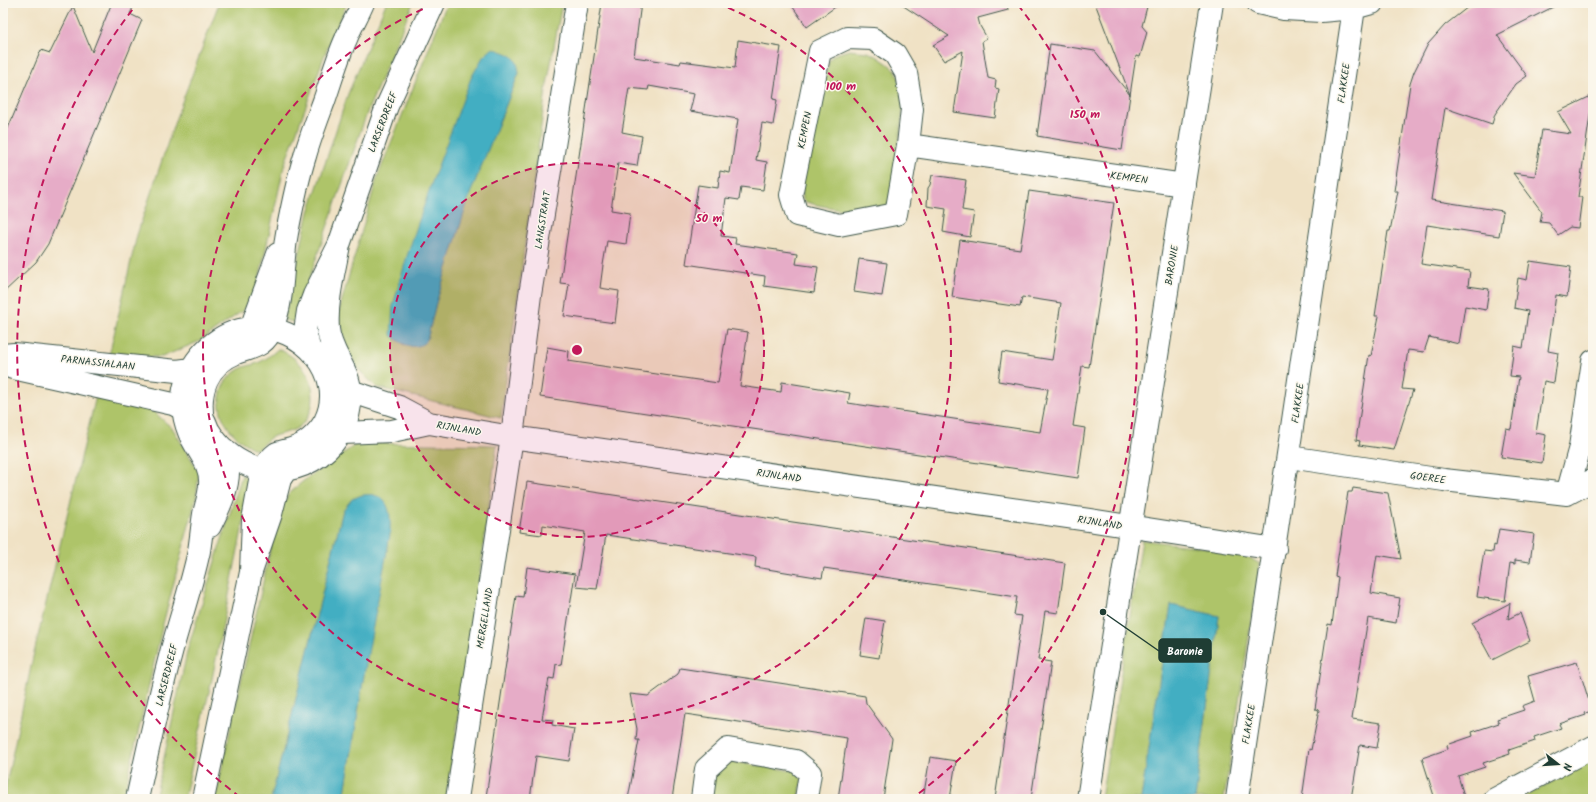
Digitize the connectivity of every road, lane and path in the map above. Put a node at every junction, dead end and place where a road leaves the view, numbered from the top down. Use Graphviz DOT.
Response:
graph roads {
  1 [pos="363,3"];
  2 [pos="434,3"];
  3 [pos="577,3"];
  4 [pos="1212,3"];
  5 [pos="1258,3"];
  6 [pos="1363,5"];
  7 [pos="908,145"];
  8 [pos="1184,185"];
  9 [pos="287,234"];
  10 [pos="339,245"];
  11 [pos="251,328"];
  12 [pos="272,329"];
  13 [pos="309,348"];
  14 [pos="3,355"];
  15 [pos="1593,361"];
  16 [pos="3,364"];
  17 [pos="192,369"];
  18 [pos="330,380"];
  19 [pos="350,391"];
  20 [pos="183,409"];
  21 [pos="203,420"];
  22 [pos="429,423"];
  23 [pos="342,433"];
  24 [pos="512,437"];
  25 [pos="224,449"];
  26 [pos="1289,457"];
  27 [pos="262,470"];
  28 [pos="286,470"];
  29 [pos="1593,480"];
  30 [pos="1567,494"];
  31 [pos="1130,527"];
  32 [pos="1275,549"];
  33 [pos="199,551"];
  34 [pos="251,572"];
  35 [pos="1593,747"];
  36 [pos="137,799"];
  37 [pos="203,799"];
  38 [pos="457,799"];
  39 [pos="702,799"];
  40 [pos="806,799"];
  41 [pos="1088,799"];
  42 [pos="1237,799"];
  43 [pos="1495,799"];
  1 -- 9 [label="street"];
  2 -- 10 [label="street, LARSERDREEF"];
  3 -- 24 [label="street, LANGSTRAAT"];
  4 -- 8 [label="street, BARONIE"];
  5 -- 6 [label="street, FLAKKEE"];
  6 -- 26 [label="street, FLAKKEE"];
  7 -- 7 [label="street, KEMPEN"];
  7 -- 8 [label="street, KEMPEN"];
  8 -- 31 [label="street, BARONIE"];
  9 -- 11 [label="street"];
  9 -- 12 [label="street"];
  10 -- 13 [label="street, LARSERDREEF"];
  10 -- 19 [label="street, LARSERDREEF"];
  11 -- 12 [label="street, LARSERDREEF"];
  11 -- 17 [label="street, LARSERDREEF"];
  12 -- 13 [label="street"];
  12 -- 21 [label="street"];
  13 -- 18 [label="street"];
  14 -- 17 [label="street, PARNASSIALAAN"];
  15 -- 30 [label="street"];
  16 -- 20 [label="street, PARNASSIALAAN"];
  17 -- 20 [label="street, LARSERDREEF"];
  18 -- 19 [label="street, RIJNLAND"];
  18 -- 27 [label="street"];
  19 -- 22 [label="street, RIJNLAND"];
  19 -- 23 [label="street"];
  20 -- 21 [label="street, PARNASSIALAAN"];
  20 -- 33 [label="street, LARSERDREEF"];
  21 -- 25 [label="street"];
  22 -- 23 [label="street, RIJNLAND"];
  22 -- 24 [label="street, RIJNLAND"];
  23 -- 28 [label="street"];
  24 -- 31 [label="street, RIJNLAND"];
  24 -- 38 [label="street, MERGELLAND"];
  25 -- 27 [label="street"];
  25 -- 33 [label="street, LARSERDREEF"];
  26 -- 30 [label="street, GOEREE"];
  26 -- 32 [label="street, FLAKKEE"];
  27 -- 28 [label="street"];
  27 -- 34 [label="street"];
  28 -- 34 [label="street"];
  29 -- 30 [label="street"];
  31 -- 32 [label="street, RIJNLAND"];
  31 -- 41 [label="street, RIJNLAND"];
  32 -- 42 [label="street, FLAKKEE"];
  33 -- 36 [label="street, LARSERDREEF"];
  34 -- 37 [label="street"];
  35 -- 43 [label="street"];
  39 -- 40 [label="street"];
}
